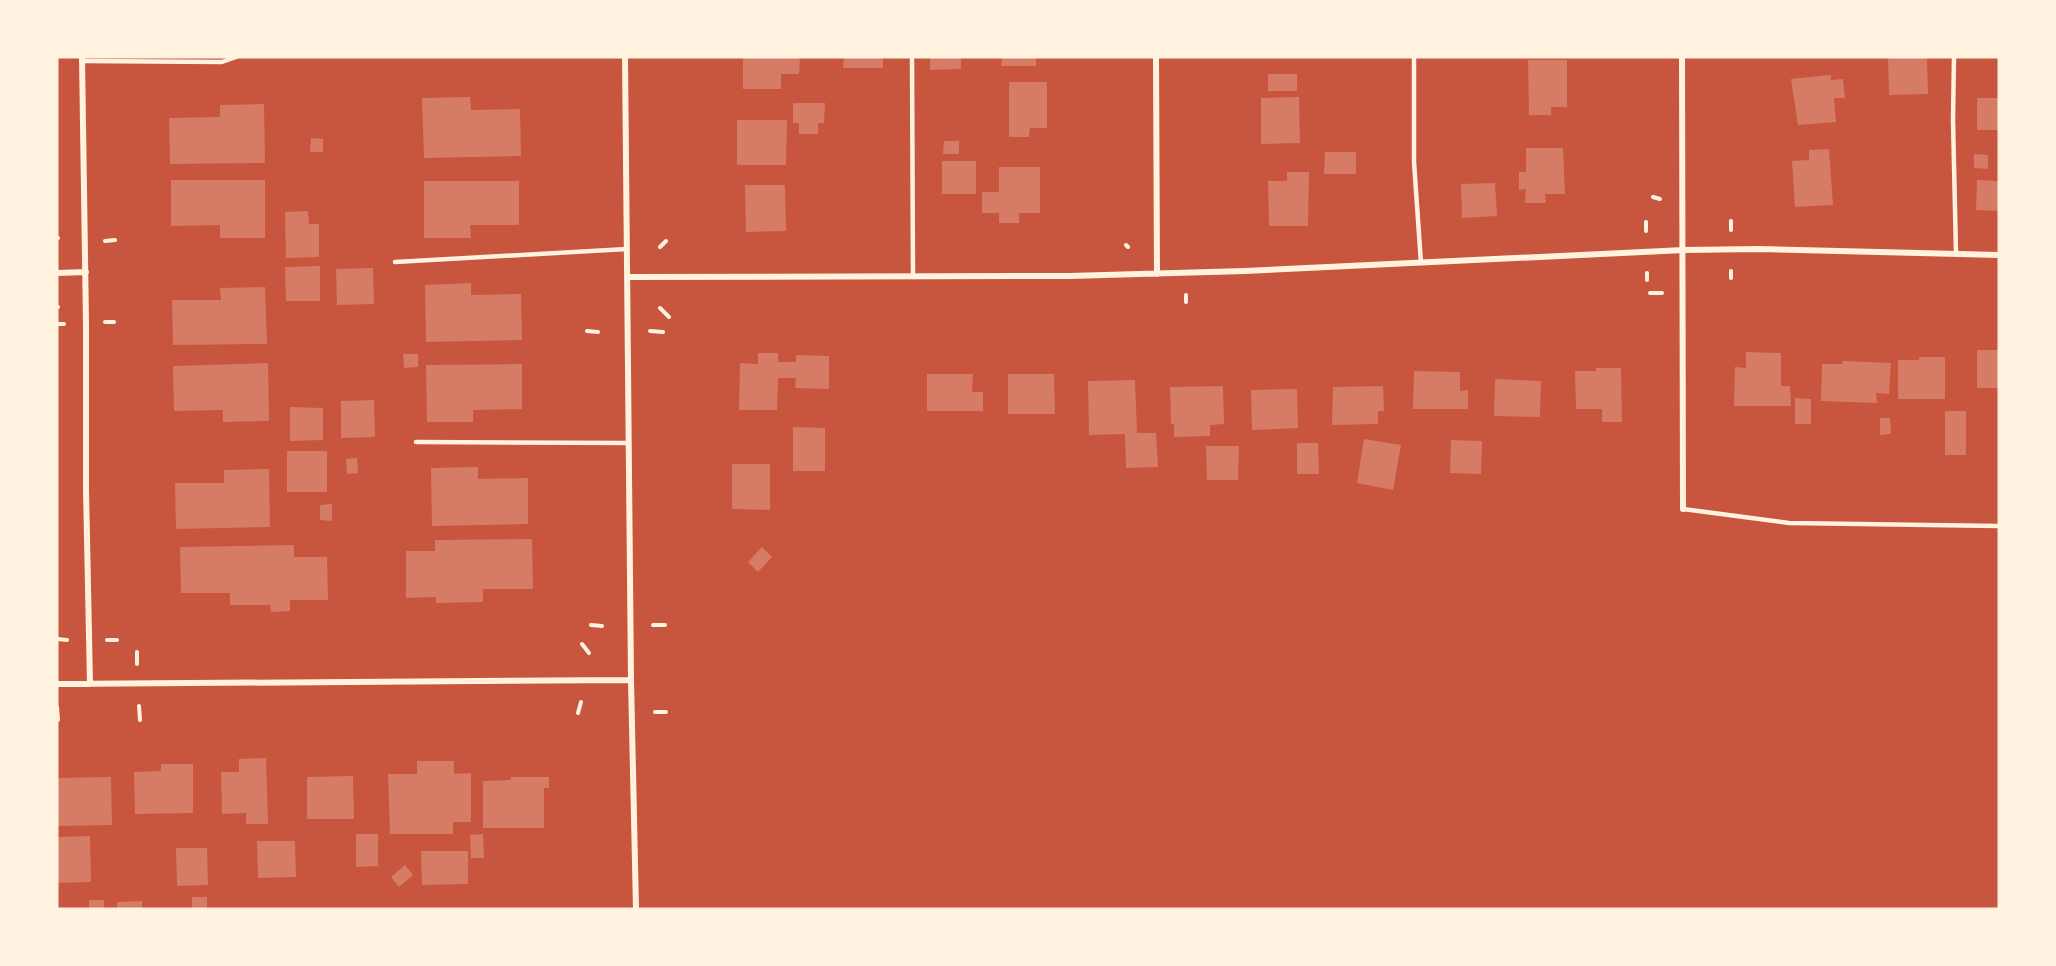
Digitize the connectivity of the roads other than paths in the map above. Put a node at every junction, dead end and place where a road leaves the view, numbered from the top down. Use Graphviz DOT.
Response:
graph roads {
  1 [pos="236,57"];
  2 [pos="625,57"];
  3 [pos="912,57"];
  4 [pos="1156,57"];
  5 [pos="1414,57"];
  6 [pos="1682,57"];
  7 [pos="1954,57"];
  8 [pos="82,59"];
  9 [pos="627,249"];
  10 [pos="1684,250"];
  11 [pos="1956,254"];
  12 [pos="1999,255"];
  13 [pos="395,262"];
  14 [pos="1421,263"];
  15 [pos="86,272"];
  16 [pos="57,273"];
  17 [pos="1157,274"];
  18 [pos="628,277"];
  19 [pos="913,277"];
  20 [pos="416,442"];
  21 [pos="629,443"];
  22 [pos="1683,508"];
  23 [pos="1999,526"];
  24 [pos="631,680"];
  25 [pos="57,684"];
  26 [pos="90,684"];
  27 [pos="636,909"];
  1 -- 8 [label="lane"];
  2 -- 9 [label="street"];
  3 -- 19 [label="lane"];
  4 -- 17 [label="street"];
  5 -- 14 [label="lane"];
  6 -- 10 [label="street"];
  7 -- 11 [label="lane"];
  8 -- 15 [label="street"];
  9 -- 13 [label="lane"];
  9 -- 18 [label="street"];
  10 -- 11 [label="street"];
  10 -- 14 [label="street"];
  10 -- 22 [label="street"];
  11 -- 12 [label="street"];
  14 -- 17 [label="street"];
  15 -- 16 [label="street"];
  15 -- 26 [label="street"];
  17 -- 19 [label="street"];
  18 -- 19 [label="street"];
  18 -- 21 [label="street"];
  20 -- 21 [label="lane"];
  21 -- 24 [label="street"];
  22 -- 23 [label="lane"];
  24 -- 26 [label="street"];
  24 -- 27 [label="street"];
  25 -- 26 [label="street"];
}
